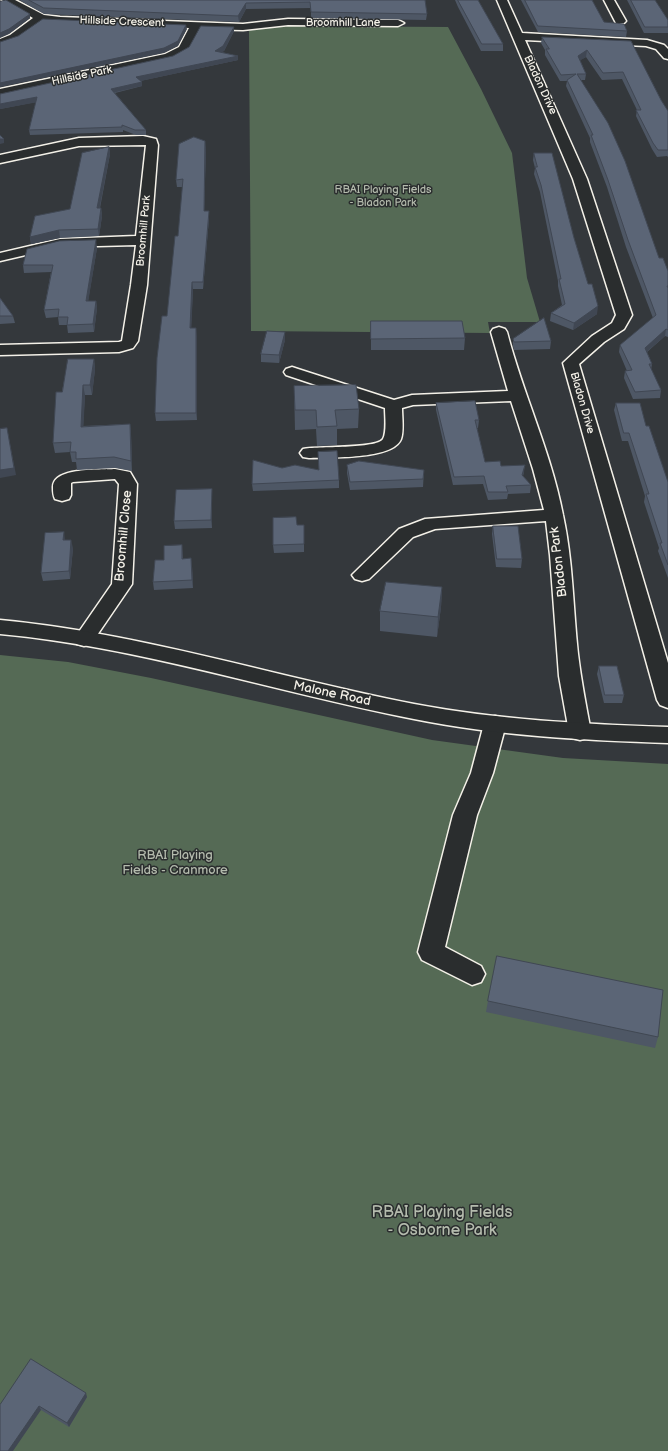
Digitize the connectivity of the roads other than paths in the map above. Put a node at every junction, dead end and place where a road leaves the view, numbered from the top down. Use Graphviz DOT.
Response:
graph roads {
  1 [pos="7,0"];
  2 [pos="502,0"];
  3 [pos="609,0"];
  4 [pos="246,16"];
  5 [pos="41,18"];
  6 [pos="620,21"];
  7 [pos="288,22"];
  8 [pos="398,23"];
  9 [pos="196,25"];
  10 [pos="242,27"];
  11 [pos="517,36"];
  12 [pos="0,43"];
  13 [pos="668,56"];
  14 [pos="0,93"];
  15 [pos="0,159"];
  16 [pos="143,240"];
  17 [pos="0,257"];
  18 [pos="499,332"];
  19 [pos="0,350"];
  20 [pos="292,372"];
  21 [pos="518,396"];
  22 [pos="394,405"];
  23 [pos="309,453"];
  24 [pos="62,495"];
  25 [pos="554,515"];
  26 [pos="362,575"];
  27 [pos="0,627"];
  28 [pos="84,639"];
  29 [pos="668,700"];
  30 [pos="495,724"];
  31 [pos="580,732"];
  32 [pos="668,735"];
  33 [pos="472,974"];
  1 -- 5 [label="street, Hillside Crescent"];
  2 -- 11 [label="street, Bladon Drive"];
  3 -- 6 [label="street"];
  4 -- 7 [label="street, Broomhill Lane"];
  5 -- 9 [label="street, Hillside Crescent"];
  5 -- 12 [label="street"];
  7 -- 8 [label="street, Broomhill Lane"];
  7 -- 10 [label="street, Broomhill Lane"];
  9 -- 10 [label="street, Hillside Crescent"];
  9 -- 14 [label="street, Hillside Park"];
  11 -- 13 [label="street"];
  11 -- 29 [label="street, Bladon Drive"];
  15 -- 16 [label="street, Broomhill Park"];
  16 -- 17 [label="street"];
  16 -- 19 [label="street, Broomhill Park"];
  18 -- 21 [label="street, Bladon Park"];
  20 -- 22 [label="street"];
  21 -- 22 [label="street"];
  21 -- 25 [label="street, Bladon Park"];
  22 -- 23 [label="street"];
  24 -- 28 [label="street, Broomhill Close"];
  25 -- 26 [label="street"];
  25 -- 31 [label="street, Bladon Park"];
  27 -- 28 [label="street, Malone Road"];
  28 -- 30 [label="street, Malone Road"];
  30 -- 31 [label="street, Malone Road"];
  30 -- 33 [label="street"];
  31 -- 32 [label="street, Malone Road"];
}
